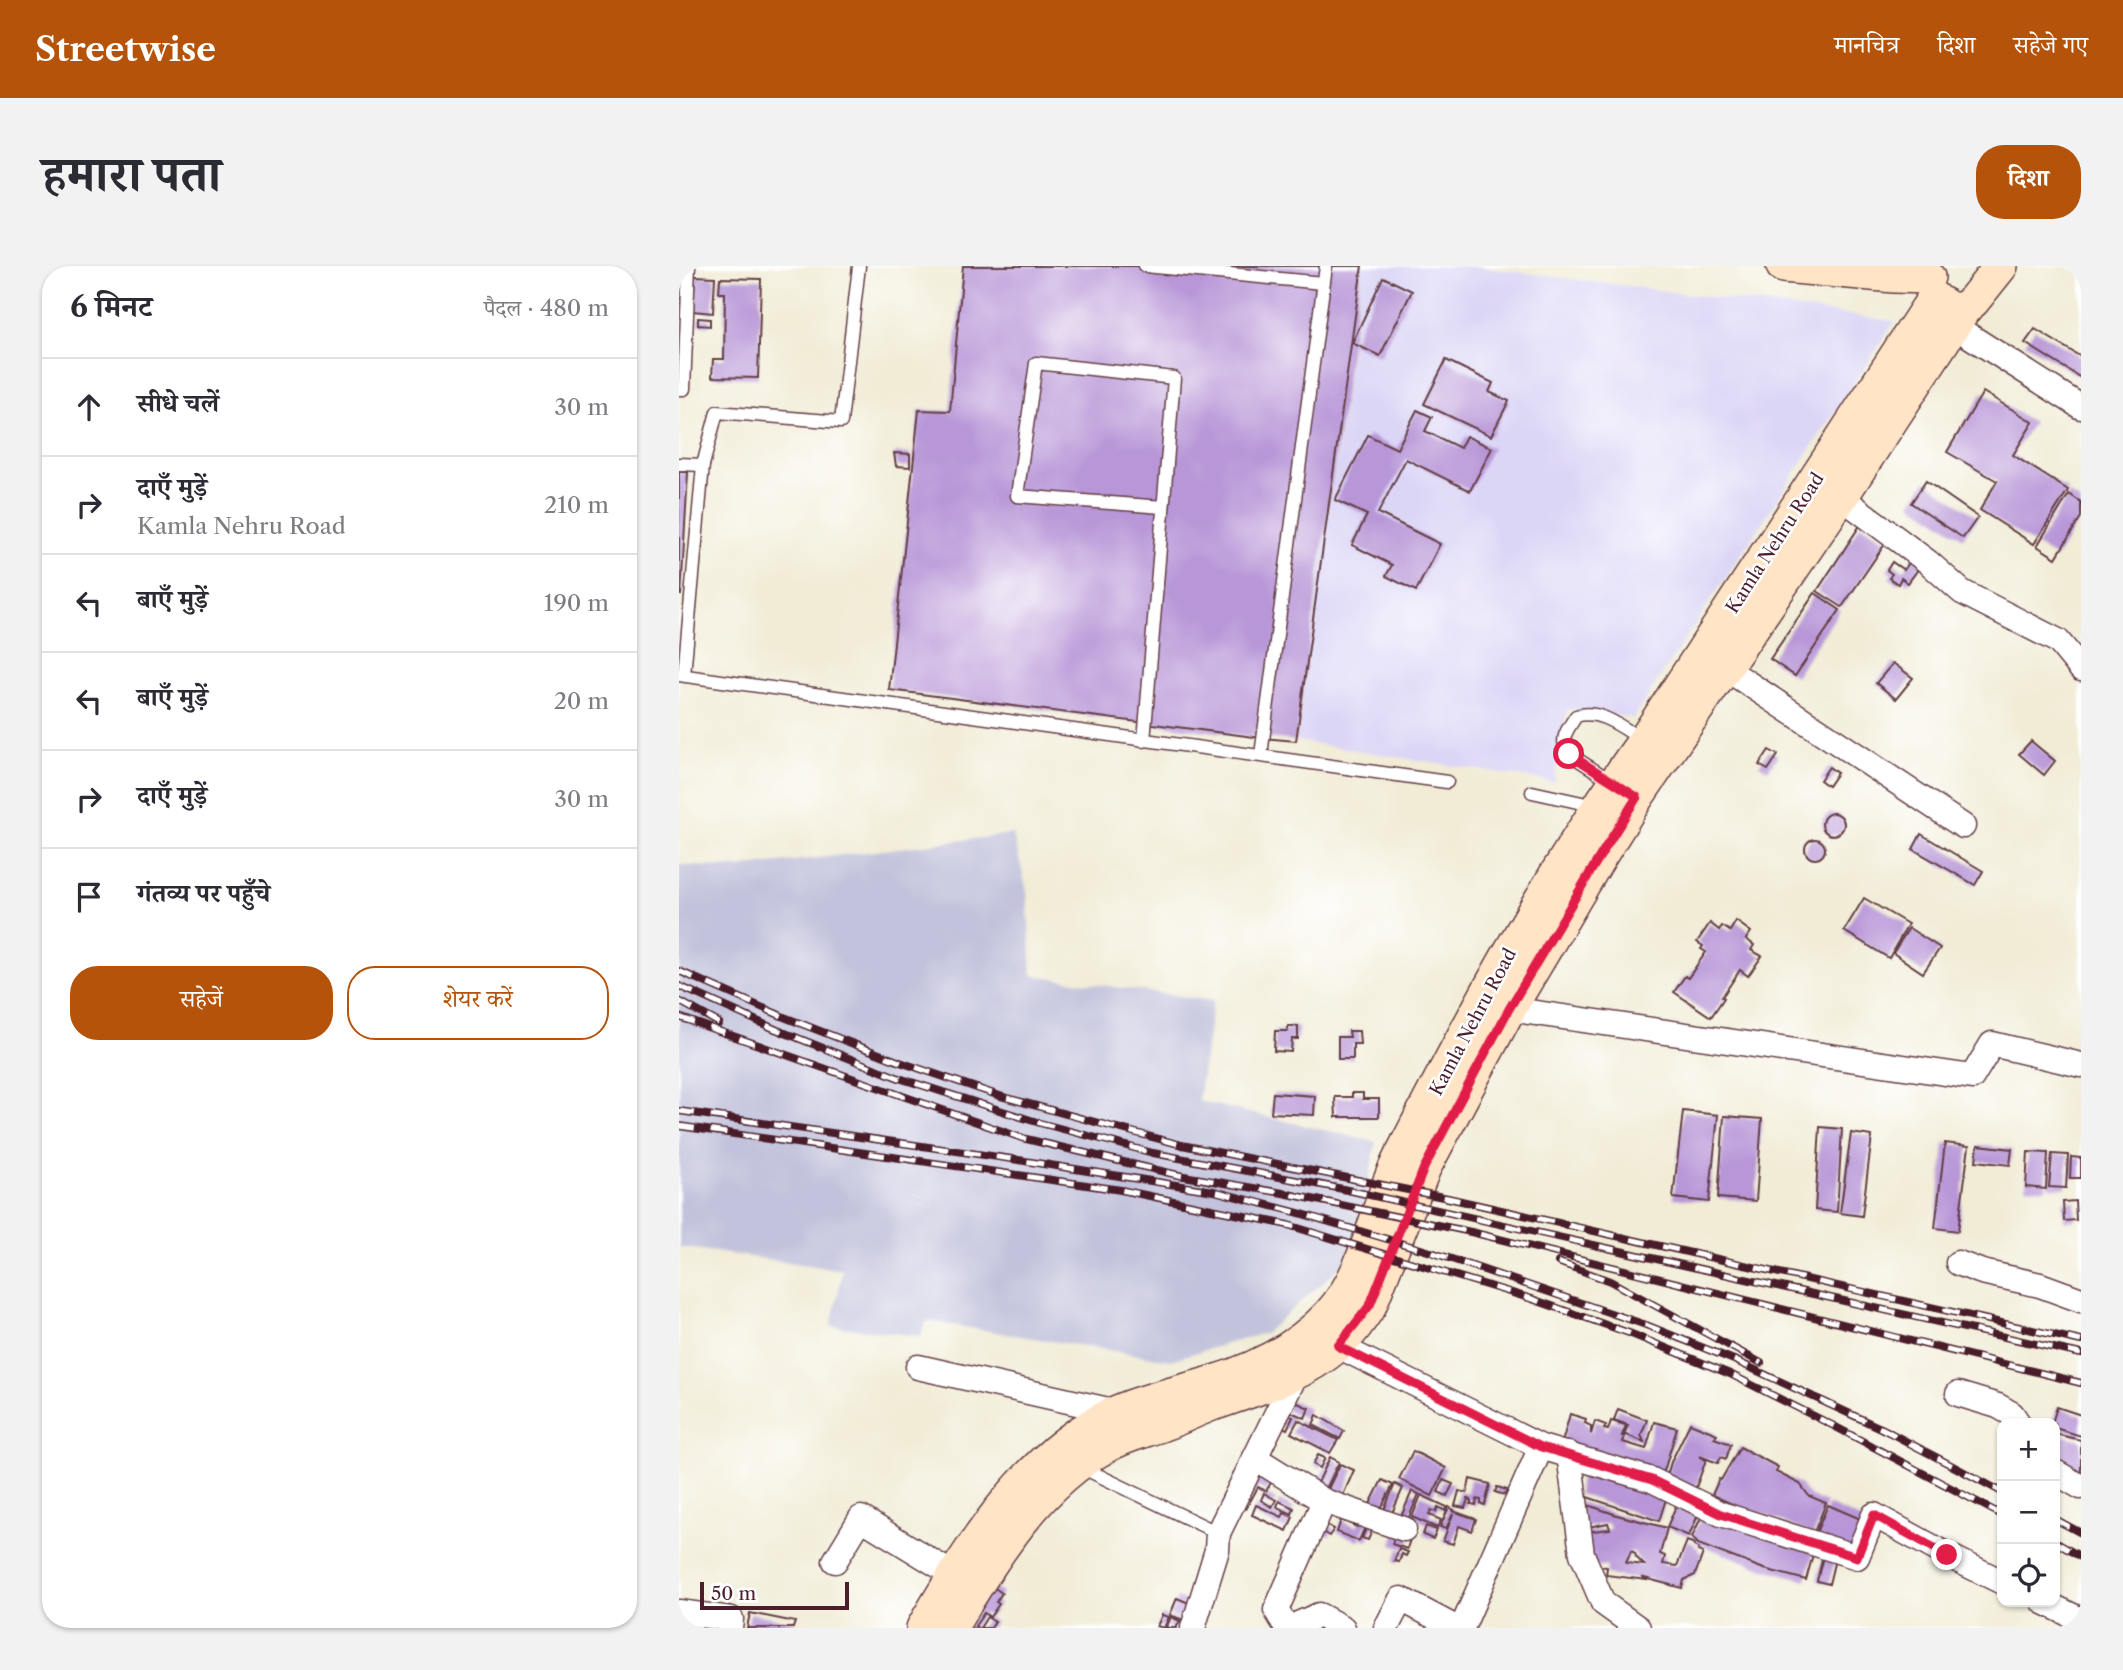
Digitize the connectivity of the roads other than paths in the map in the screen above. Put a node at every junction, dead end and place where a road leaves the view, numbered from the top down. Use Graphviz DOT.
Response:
graph roads {
  1 [pos="689,266"];
  2 [pos="859,266"];
  3 [pos="1145,266"];
  4 [pos="1326,266"];
  5 [pos="1783,266"];
  6 [pos="2001,266"];
  7 [pos="1324,283"];
  8 [pos="1941,295"];
  9 [pos="683,314"];
  10 [pos="679,389"];
  11 [pos="2081,407"];
  12 [pos="679,464"];
  13 [pos="703,465"];
  14 [pos="1841,497"];
  15 [pos="1163,506"];
  16 [pos="1725,668"];
  17 [pos="2081,669"];
  18 [pos="682,675"];
  19 [pos="1144,741"];
  20 [pos="1644,741"];
  21 [pos="1261,755"];
  22 [pos="1447,782"];
  23 [pos="1532,792"];
  24 [pos="1617,796"];
  25 [pos="1963,826"];
  26 [pos="1585,853"];
  27 [pos="1509,1009"];
  28 [pos="2081,1065"];
  29 [pos="1958,1263"];
  30 [pos="2081,1300"];
  31 [pos="1338,1346"];
  32 [pos="918,1367"];
  33 [pos="1296,1374"];
  34 [pos="1958,1394"];
  35 [pos="1117,1412"];
  36 [pos="2015,1418"];
  37 [pos="1541,1447"];
  38 [pos="1569,1454"];
  39 [pos="1255,1458"];
  40 [pos="1077,1465"];
  41 [pos="2060,1475"];
  42 [pos="2081,1487"];
  43 [pos="1324,1501"];
  44 [pos="1404,1529"];
  45 [pos="1218,1533"];
  46 [pos="835,1561"];
  47 [pos="954,1574"];
  48 [pos="1997,1580"];
  49 [pos="2054,1607"];
  50 [pos="679,1612"];
  51 [pos="2081,1620"];
  52 [pos="730,1628"];
  53 [pos="923,1628"];
  54 [pos="950,1628"];
  55 [pos="1193,1628"];
  56 [pos="1288,1628"];
  57 [pos="1342,1628"];
  58 [pos="1386,1628"];
  59 [pos="1456,1628"];
  60 [pos="1462,1628"];
  61 [pos="1638,1628"];
  1 -- 9 [label="lane"];
  2 -- 13 [label="lane"];
  3 -- 7 [label="lane"];
  4 -- 7 [label="lane"];
  5 -- 8 [label="main road"];
  6 -- 8 [label="main road"];
  7 -- 21 [label="lane"];
  8 -- 11 [label="street"];
  8 -- 14 [label="main road, Kamla Nehru Road"];
  8 -- 20 [label="main road, Kamla Nehru Road"];
  9 -- 10 [label="lane"];
  12 -- 13 [label="lane"];
  13 -- 18 [label="lane"];
  14 -- 16 [label="main road, Kamla Nehru Road"];
  14 -- 17 [label="street"];
  15 -- 15 [label="lane"];
  15 -- 19 [label="lane"];
  16 -- 24 [label="main road, Kamla Nehru Road"];
  16 -- 25 [label="street"];
  18 -- 19 [label="lane"];
  19 -- 21 [label="lane"];
  20 -- 24 [label="main road, Kamla Nehru Road"];
  20 -- 24 [label="lane"];
  21 -- 22 [label="lane"];
  23 -- 24 [label="lane"];
  24 -- 26 [label="main road, Kamla Nehru Road"];
  26 -- 27 [label="main road, Kamla Nehru Road"];
  26 -- 35 [label="main road, Kamla Nehru Road"];
  27 -- 28 [label="street"];
  27 -- 31 [label="main road, Kamla Nehru Road"];
  29 -- 30 [label="street"];
  31 -- 33 [label="main road, Kamla Nehru Road"];
  31 -- 37 [label="street"];
  32 -- 35 [label="street"];
  33 -- 39 [label="street"];
  33 -- 40 [label="main road, Kamla Nehru Road"];
  34 -- 36 [label="street"];
  35 -- 47 [label="main road, Kamla Nehru Road"];
  37 -- 38 [label="street"];
  37 -- 60 [label="street"];
  38 -- 48 [label="street"];
  38 -- 61 [label="street"];
  39 -- 43 [label="street"];
  39 -- 45 [label="street"];
  40 -- 45 [label="lane"];
  40 -- 54 [label="main road, Kamla Nehru Road"];
  41 -- 42 [label="street"];
  43 -- 44 [label="street"];
  43 -- 56 [label="street"];
  45 -- 55 [label="street"];
  46 -- 47 [label="street"];
  47 -- 53 [label="main road, Kamla Nehru Road"];
  49 -- 51 [label="street"];
  50 -- 52 [label="street"];
  56 -- 57 [label="street"];
  58 -- 59 [label="street"];
}
